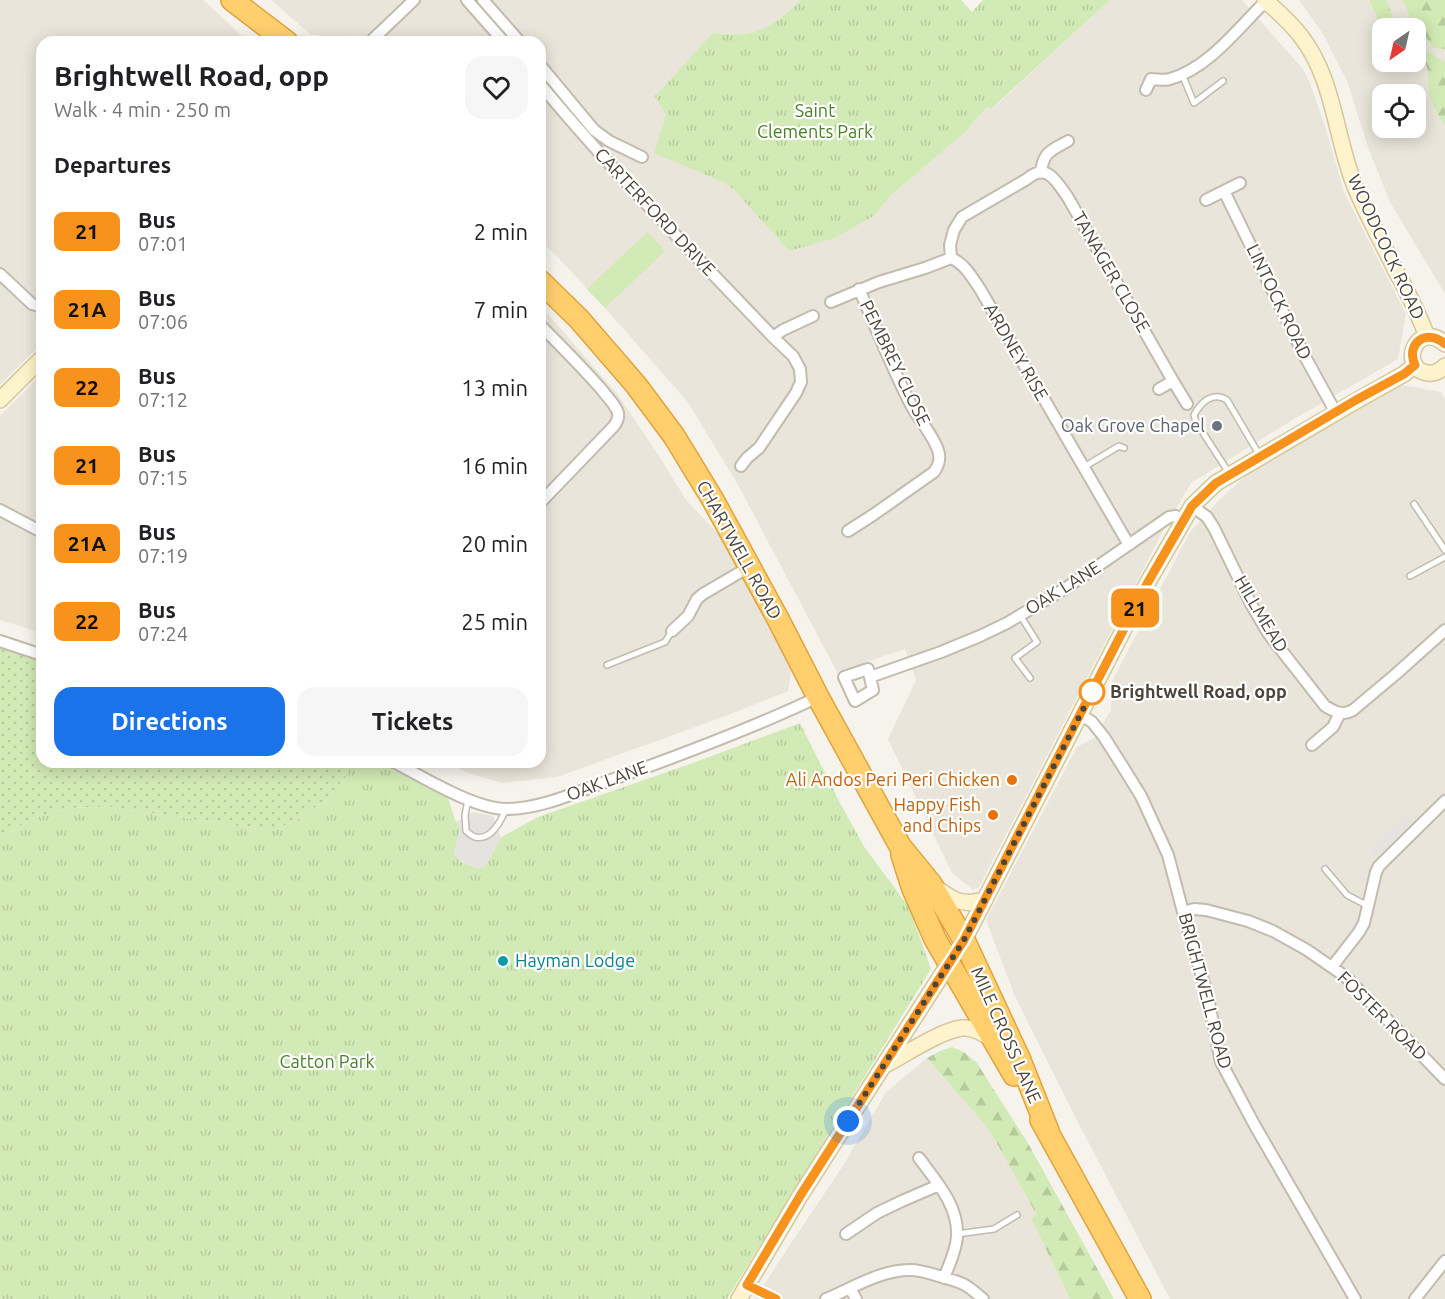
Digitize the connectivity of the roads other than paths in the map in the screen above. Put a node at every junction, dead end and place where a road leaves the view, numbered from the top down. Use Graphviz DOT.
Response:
graph roads {
  1 [pos="228,0"];
  2 [pos="232,0"];
  3 [pos="414,0"];
  4 [pos="468,0"];
  5 [pos="483,0"];
  6 [pos="1265,0"];
  7 [pos="262,36"];
  8 [pos="279,36"];
  9 [pos="376,36"];
  10 [pos="499,36"];
  11 [pos="515,36"];
  12 [pos="546,72"];
  13 [pos="1182,75"];
  14 [pos="1223,81"];
  15 [pos="1146,90"];
  16 [pos="546,91"];
  17 [pos="1068,141"];
  18 [pos="642,157"];
  19 [pos="1041,171"];
  20 [pos="1240,183"];
  21 [pos="1224,191"];
  22 [pos="1206,200"];
  23 [pos="951,258"];
  24 [pos="0,274"];
  25 [pos="546,287"];
  26 [pos="860,289"];
  27 [pos="831,302"];
  28 [pos="36,305"];
  29 [pos="813,316"];
  30 [pos="546,331"];
  31 [pos="773,337"];
  32 [pos="1427,337"];
  33 [pos="1445,344"];
  34 [pos="36,364"];
  35 [pos="1415,365"];
  36 [pos="1443,373"];
  37 [pos="1173,381"];
  38 [pos="1159,389"];
  39 [pos="0,400"];
  40 [pos="1187,404"];
  41 [pos="1336,413"];
  42 [pos="1124,448"];
  43 [pos="1260,457"];
  44 [pos="741,466"];
  45 [pos="1082,467"];
  46 [pos="1230,474"];
  47 [pos="546,497"];
  48 [pos="1414,504"];
  49 [pos="1192,506"];
  50 [pos="0,510"];
  51 [pos="1183,520"];
  52 [pos="36,529"];
  53 [pos="848,531"];
  54 [pos="1129,545"];
  55 [pos="1445,550"];
  56 [pos="1445,557"];
  57 [pos="749,567"];
  58 [pos="1410,576"];
  59 [pos="1020,615"];
  60 [pos="1445,630"];
  61 [pos="672,631"];
  62 [pos="0,641"];
  63 [pos="36,653"];
  64 [pos="607,665"];
  65 [pos="870,677"];
  66 [pos="1030,678"];
  67 [pos="818,696"];
  68 [pos="1341,713"];
  69 [pos="1080,714"];
  70 [pos="1312,745"];
  71 [pos="406,768"];
  72 [pos="468,800"];
  73 [pos="1445,801"];
  74 [pos="506,809"];
  75 [pos="900,846"];
  76 [pos="1325,869"];
  77 [pos="931,884"];
  78 [pos="985,900"];
  79 [pos="1368,906"];
  80 [pos="1183,912"];
  81 [pos="964,940"];
  82 [pos="950,963"];
  83 [pos="1332,967"];
  84 [pos="993,1040"];
  85 [pos="884,1066"];
  86 [pos="1445,1079"];
  87 [pos="1048,1131"];
  88 [pos="919,1158"];
  89 [pos="939,1185"];
  90 [pos="1017,1215"];
  91 [pos="846,1234"];
  92 [pos="957,1234"];
  93 [pos="1445,1261"];
  94 [pos="944,1278"];
  95 [pos="747,1285"];
  96 [pos="850,1288"];
  97 [pos="739,1299"];
  98 [pos="776,1299"];
  99 [pos="826,1299"];
  100 [pos="856,1299"];
  101 [pos="983,1299"];
  102 [pos="1140,1299"];
  103 [pos="1355,1299"];
  104 [pos="1415,1299"];
  1 -- 7 [label="highway"];
  2 -- 8 [label="highway"];
  3 -- 9 [label="street"];
  4 -- 10 [label="street"];
  5 -- 11 [label="street"];
  6 -- 13 [label="street"];
  6 -- 32 [label="street, WOODCOCK ROAD"];
  12 -- 18 [label="street"];
  13 -- 14 [label="lane"];
  13 -- 15 [label="street"];
  16 -- 31 [label="street, CARTERFORD DRIVE"];
  17 -- 19 [label="street"];
  19 -- 23 [label="street"];
  19 -- 37 [label="street, TANAGER CLOSE"];
  20 -- 21 [label="street"];
  21 -- 22 [label="street"];
  21 -- 41 [label="street, LINTOCK ROAD"];
  23 -- 26 [label="street, PEMBREY CLOSE"];
  23 -- 45 [label="street, ARDNEY RISE"];
  24 -- 28 [label="street"];
  25 -- 57 [label="highway, CHARTWELL ROAD"];
  26 -- 27 [label="street, PEMBREY CLOSE"];
  26 -- 53 [label="street, PEMBREY CLOSE"];
  29 -- 31 [label="street"];
  30 -- 47 [label="street"];
  31 -- 44 [label="street, CARTERFORD DRIVE"];
  32 -- 33 [label="street, WOODCOCK ROAD"];
  32 -- 35 [label="street, WOODCOCK ROAD"];
  34 -- 39 [label="street"];
  35 -- 36 [label="street"];
  35 -- 41 [label="street"];
  37 -- 38 [label="street"];
  37 -- 40 [label="street, TANAGER CLOSE"];
  41 -- 43 [label="street"];
  42 -- 45 [label="lane"];
  43 -- 46 [label="street"];
  43 -- 46 [label="lane"];
  45 -- 54 [label="street, ARDNEY RISE"];
  46 -- 49 [label="street"];
  48 -- 55 [label="lane"];
  49 -- 51 [label="street"];
  49 -- 68 [label="street, HILLMEAD"];
  50 -- 52 [label="street"];
  51 -- 54 [label="street, OAK LANE"];
  51 -- 69 [label="street"];
  54 -- 59 [label="street, OAK LANE"];
  56 -- 58 [label="lane"];
  57 -- 61 [label="street"];
  57 -- 67 [label="highway, CHARTWELL ROAD"];
  59 -- 65 [label="street, OAK LANE"];
  59 -- 66 [label="lane"];
  60 -- 68 [label="street"];
  61 -- 64 [label="lane"];
  62 -- 63 [label="street"];
  67 -- 74 [label="street, OAK LANE"];
  67 -- 75 [label="highway, CHARTWELL ROAD"];
  68 -- 70 [label="street"];
  69 -- 78 [label="street"];
  69 -- 80 [label="street, BRIGHTWELL ROAD"];
  71 -- 72 [label="street, OAK LANE"];
  72 -- 74 [label="street, OAK LANE"];
  72 -- 74 [label="lane"];
  73 -- 79 [label="street"];
  75 -- 77 [label="highway, CHARTWELL ROAD"];
  75 -- 82 [label="highway, CHARTWELL ROAD"];
  76 -- 79 [label="lane"];
  77 -- 78 [label="street"];
  77 -- 81 [label="highway, CHARTWELL ROAD"];
  78 -- 81 [label="street"];
  79 -- 83 [label="street"];
  80 -- 83 [label="street, FOSTER ROAD"];
  80 -- 103 [label="street, BRIGHTWELL ROAD"];
  81 -- 82 [label="street"];
  81 -- 87 [label="highway, MILE CROSS LANE"];
  82 -- 84 [label="highway, MILE CROSS LANE"];
  82 -- 85 [label="street"];
  83 -- 86 [label="street, FOSTER ROAD"];
  84 -- 85 [label="street"];
  84 -- 87 [label="highway, MILE CROSS LANE"];
  85 -- 95 [label="street"];
  87 -- 102 [label="highway, MILE CROSS LANE"];
  88 -- 89 [label="street"];
  89 -- 91 [label="street"];
  89 -- 92 [label="street"];
  90 -- 92 [label="lane"];
  92 -- 94 [label="street"];
  93 -- 104 [label="street"];
  94 -- 96 [label="street"];
  94 -- 101 [label="street"];
  95 -- 97 [label="street"];
  95 -- 98 [label="street"];
  96 -- 99 [label="street"];
  96 -- 100 [label="street"];
}
